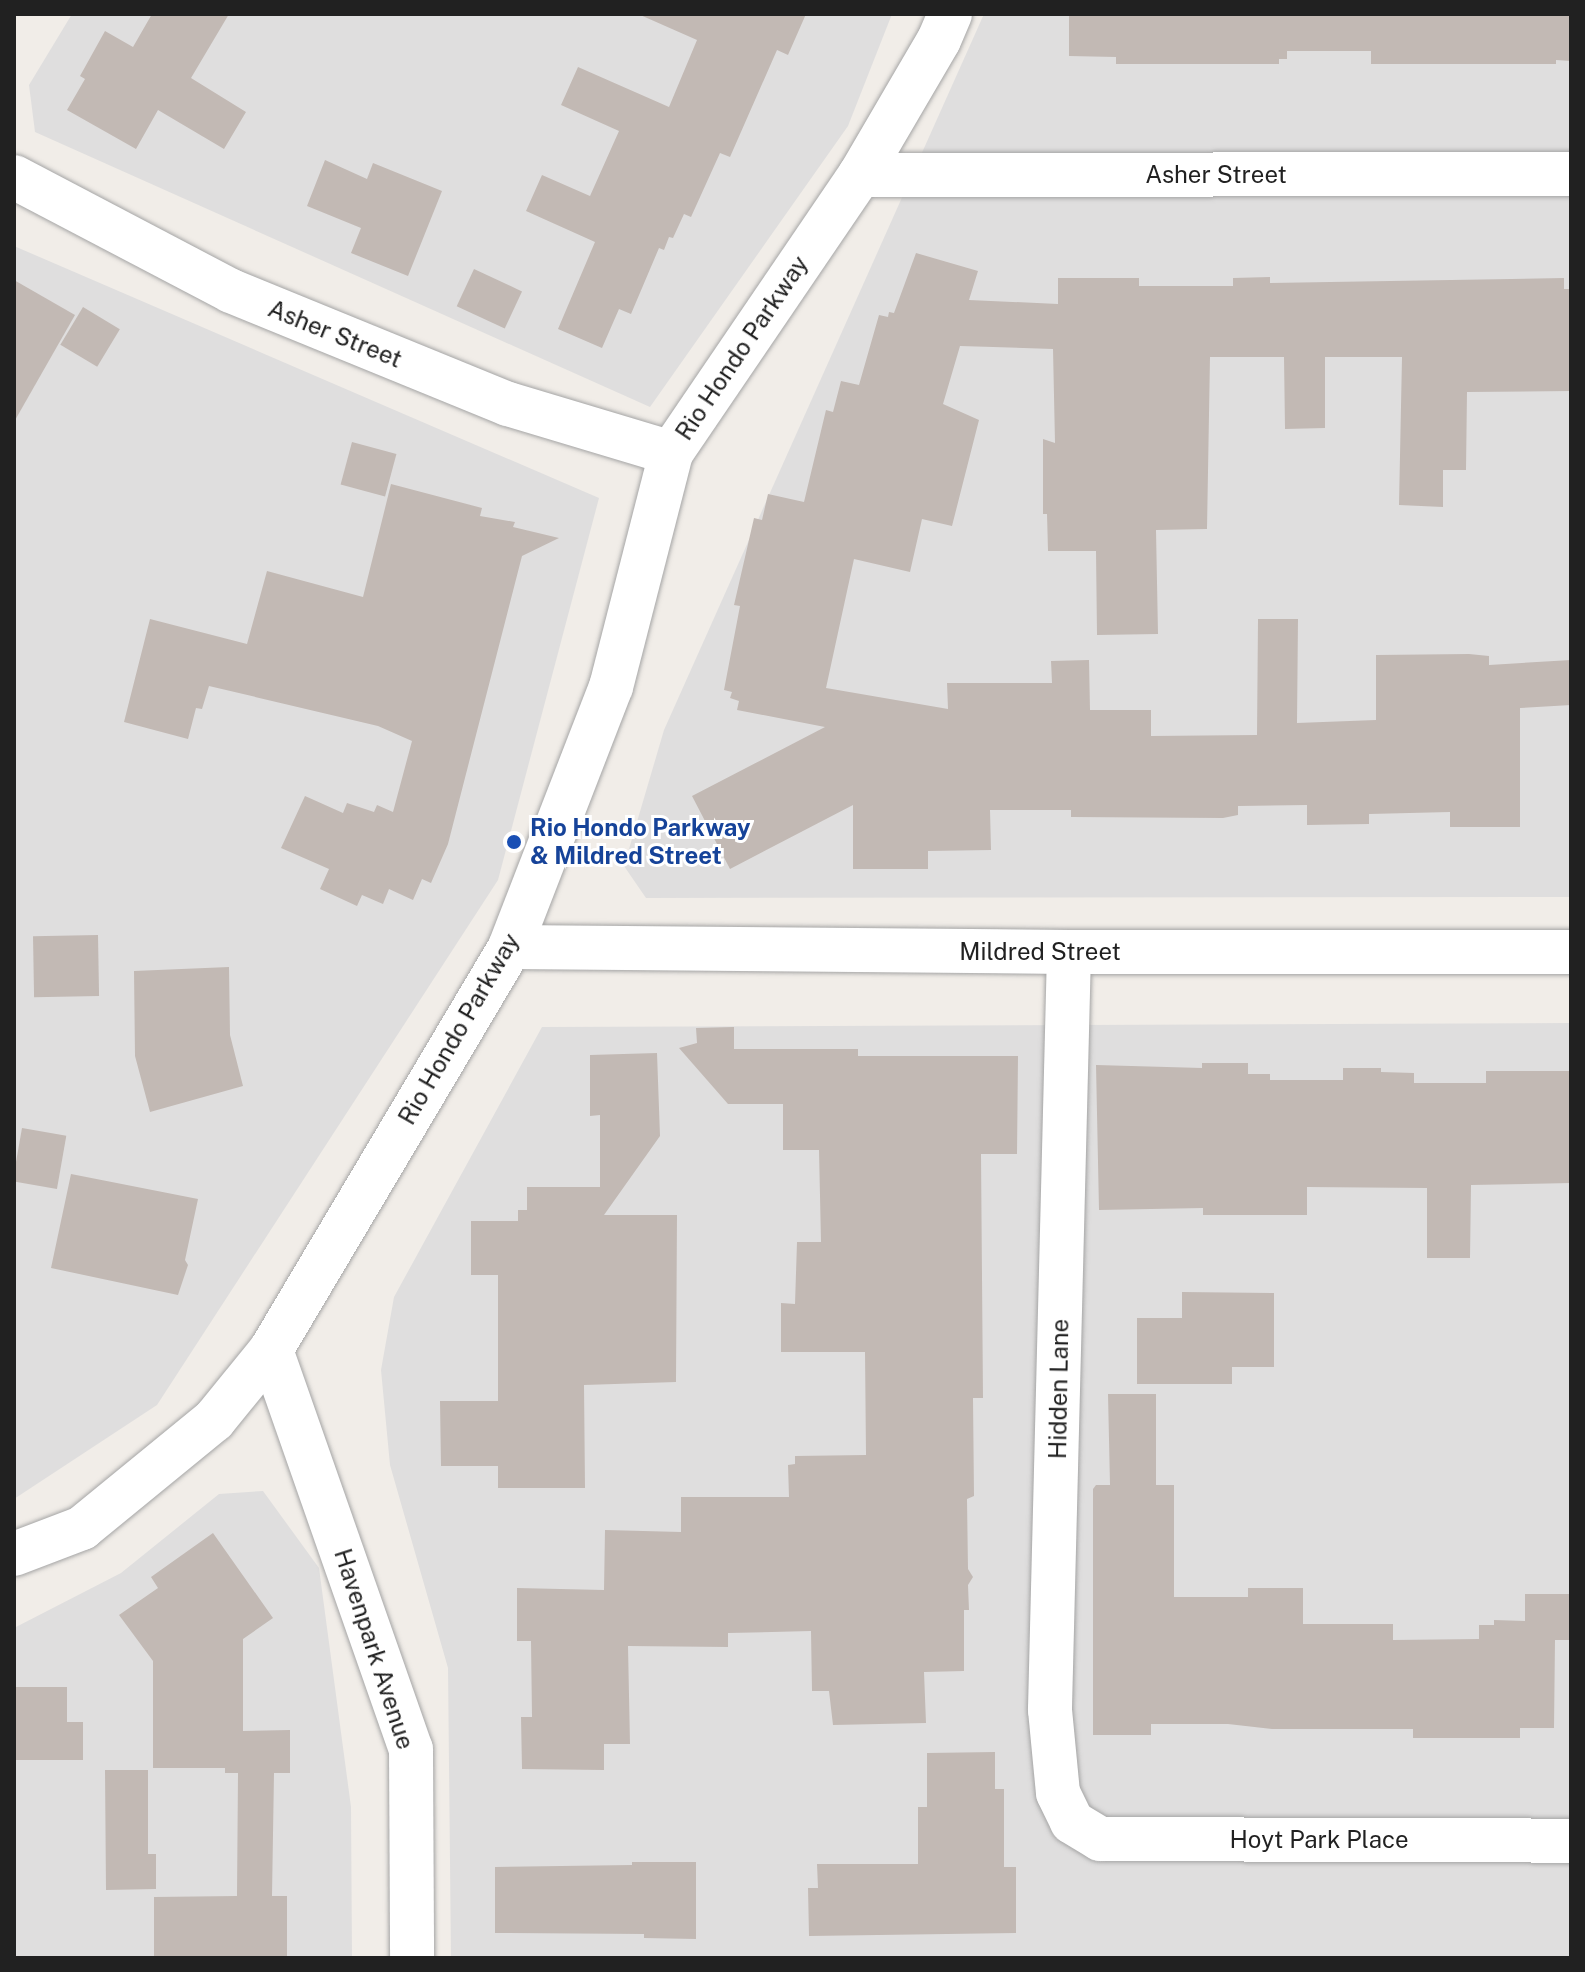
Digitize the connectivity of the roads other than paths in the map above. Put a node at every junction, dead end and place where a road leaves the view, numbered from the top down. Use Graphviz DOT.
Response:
graph roads {
  1 [pos="950,14"];
  2 [pos="1571,174"];
  3 [pos="860,175"];
  4 [pos="14,177"];
  5 [pos="671,453"];
  6 [pos="510,947"];
  7 [pos="1069,952"];
  8 [pos="1571,952"];
  9 [pos="271,1350"];
  10 [pos="14,1554"];
  11 [pos="1072,1822"];
  12 [pos="1571,1841"];
  13 [pos="412,1958"];
  1 -- 3 [label="street, Rio Hondo Parkway"];
  2 -- 3 [label="street, Asher Street"];
  3 -- 5 [label="street, Rio Hondo Parkway"];
  4 -- 5 [label="street, Asher Street"];
  5 -- 6 [label="street, Rio Hondo Parkway"];
  6 -- 7 [label="street, Mildred Street"];
  6 -- 9 [label="street, Rio Hondo Parkway"];
  7 -- 8 [label="street, Mildred Street"];
  7 -- 11 [label="street, Hidden Lane"];
  9 -- 10 [label="street, Rio Hondo Parkway"];
  9 -- 13 [label="street, Havenpark Avenue"];
  11 -- 12 [label="street, Hoyt Park Place"];
}
